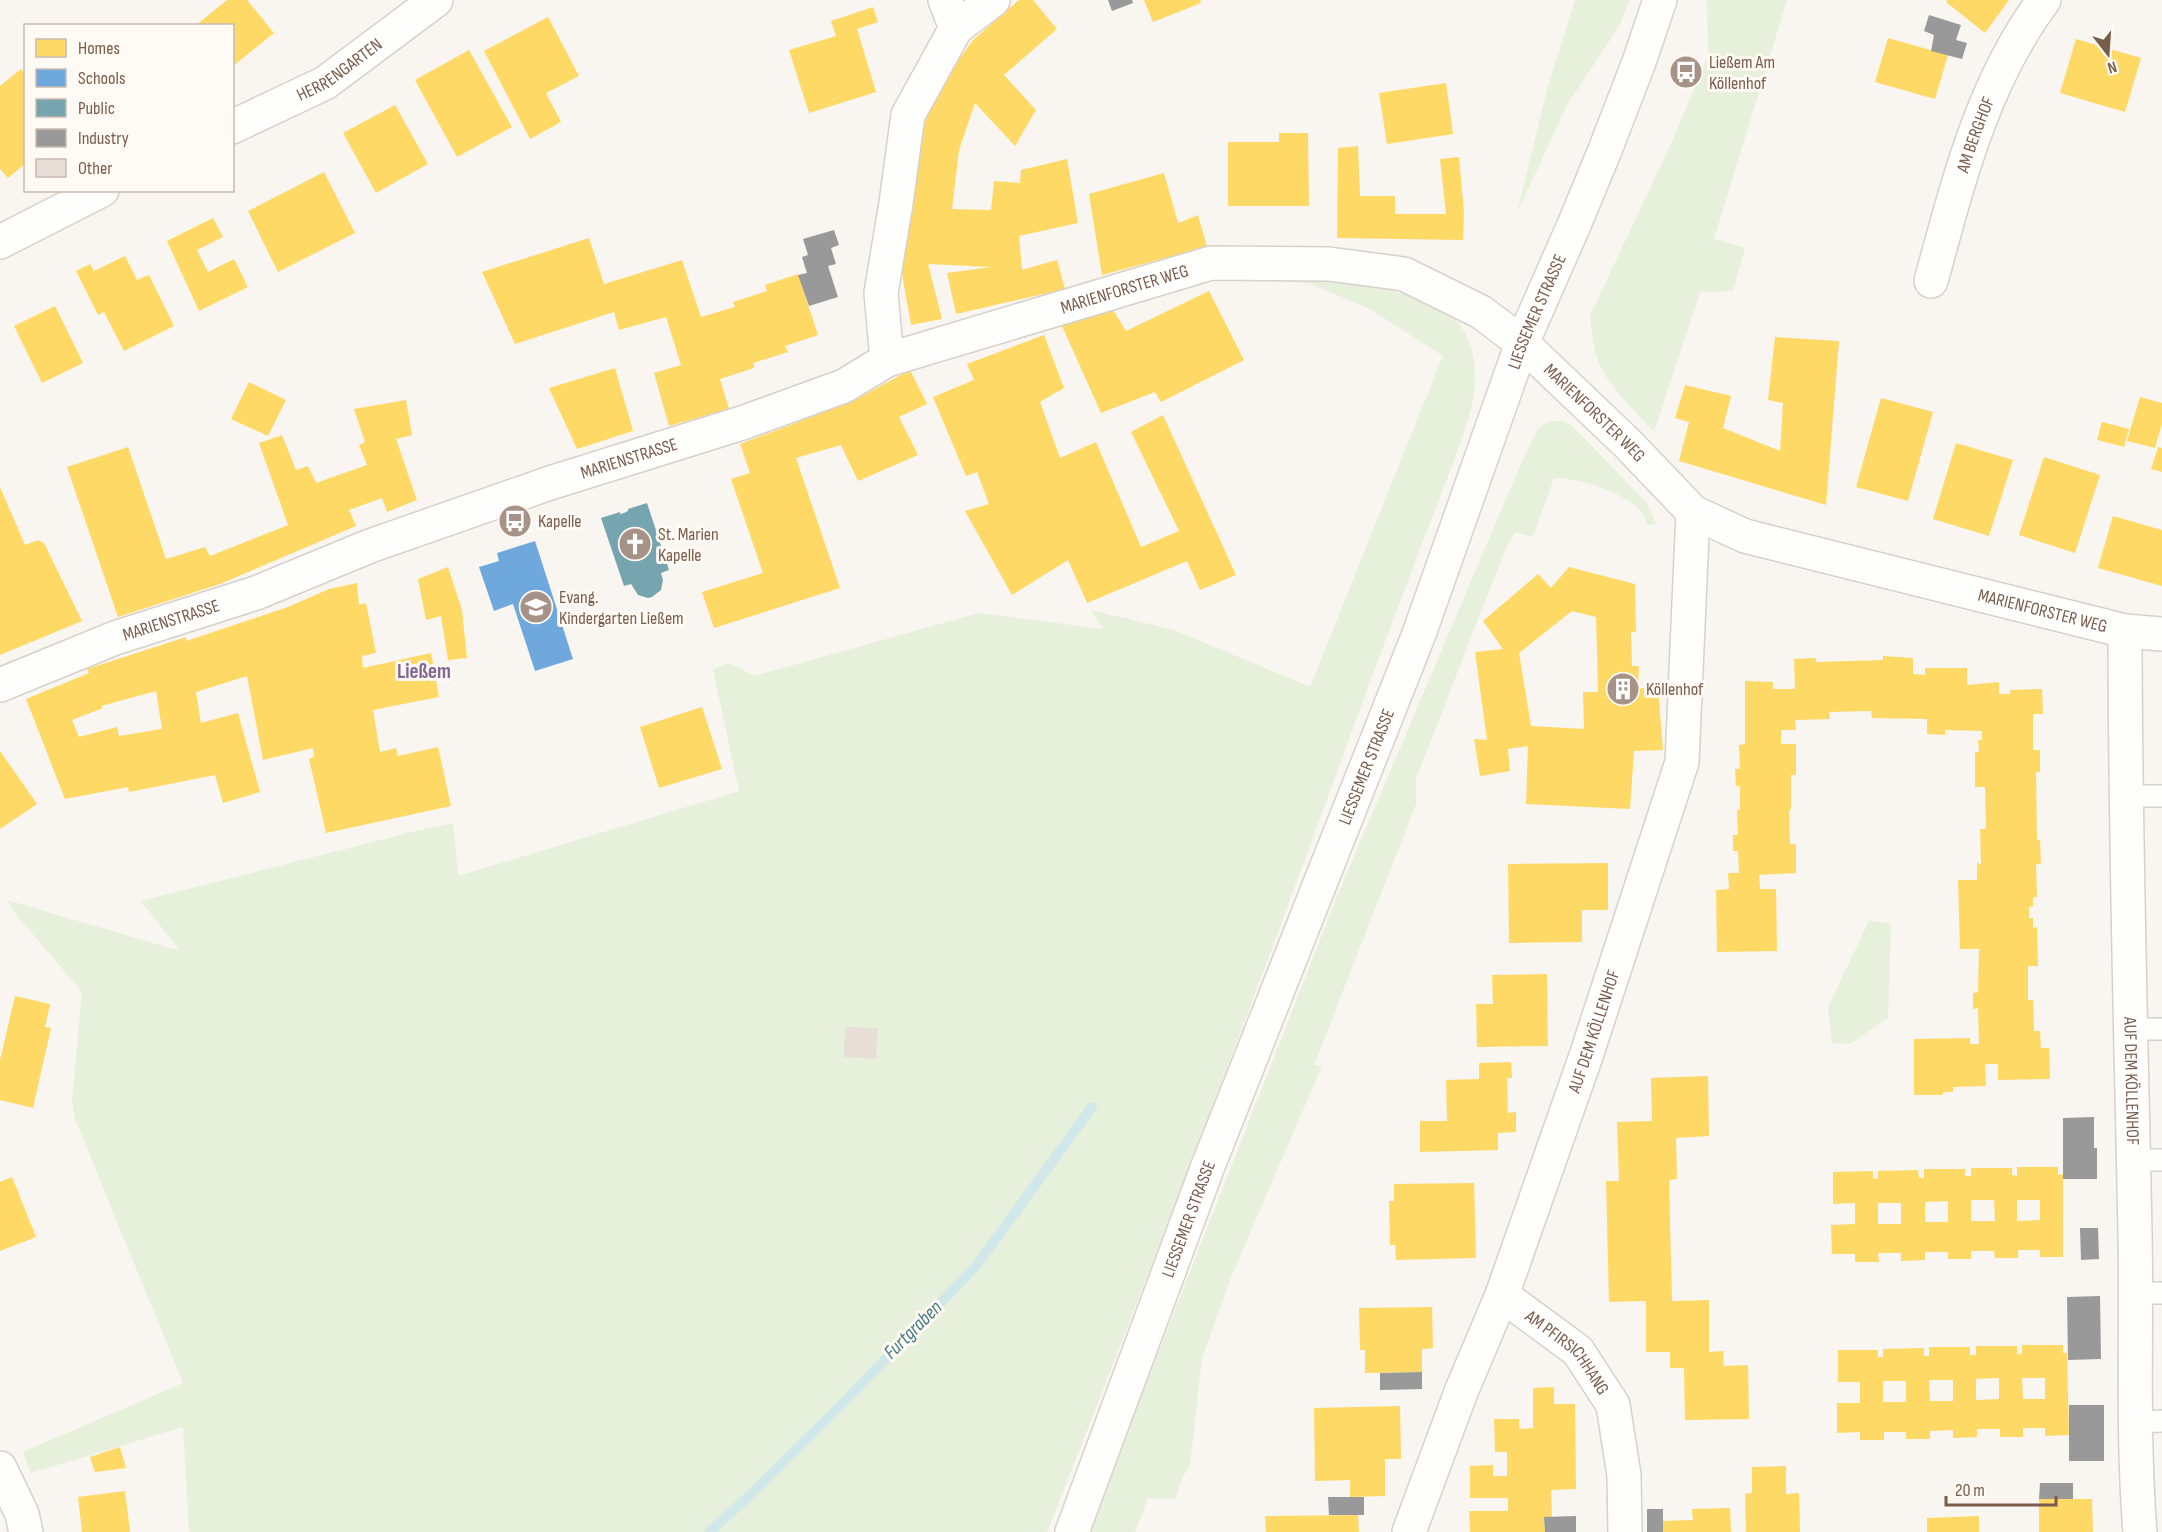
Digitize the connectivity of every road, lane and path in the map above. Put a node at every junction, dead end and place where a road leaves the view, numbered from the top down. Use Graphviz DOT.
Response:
graph roads {
  1 [pos="436,0"];
  2 [pos="993,0"];
  3 [pos="1660,0"];
  4 [pos="2044,0"];
  5 [pos="950,14"];
  6 [pos="234,126"];
  7 [pos="98,192"];
  8 [pos="0,242"];
  9 [pos="1931,281"];
  10 [pos="1522,343"];
  11 [pos="887,360"];
  12 [pos="1693,512"];
  13 [pos="2125,631"];
  14 [pos="2162,634"];
  15 [pos="0,685"];
  16 [pos="2125,796"];
  17 [pos="2162,796"];
  18 [pos="2130,1029"];
  19 [pos="2162,1029"];
  20 [pos="2148,1160"];
  21 [pos="2149,1293"];
  22 [pos="1502,1295"];
  23 [pos="2150,1421"];
  24 [pos="0,1468"];
  25 [pos="26,1532"];
  26 [pos="1072,1532"];
  27 [pos="1409,1532"];
  28 [pos="1625,1532"];
  29 [pos="2140,1532"];
  1 -- 6 [label="street, HERRENGARTEN"];
  2 -- 5 [label="street"];
  3 -- 10 [label="street, LIESSEMER STRASSE"];
  4 -- 9 [label="street, AM BERGHOF"];
  5 -- 11 [label="street"];
  7 -- 8 [label="street"];
  10 -- 11 [label="street, MARIENFORSTER WEG"];
  10 -- 12 [label="street, MARIENFORSTER WEG"];
  10 -- 26 [label="street, LIESSEMER STRASSE"];
  11 -- 15 [label="street, MARIENSTRASSE"];
  12 -- 13 [label="street, MARIENFORSTER WEG"];
  12 -- 22 [label="street, AUF DEM KÖLLENHOF"];
  13 -- 14 [label="street, MARIENFORSTER WEG"];
  13 -- 16 [label="street, AUF DEM KÖLLENHOF"];
  16 -- 17 [label="lane"];
  16 -- 18 [label="street, AUF DEM KÖLLENHOF"];
  18 -- 19 [label="lane"];
  18 -- 20 [label="street, AUF DEM KÖLLENHOF"];
  20 -- 21 [label="street, AUF DEM KÖLLENHOF"];
  21 -- 23 [label="street, AUF DEM KÖLLENHOF"];
  22 -- 27 [label="street, AUF DEM KÖLLENHOF"];
  22 -- 28 [label="street, AM PFIRSICHHANG"];
  23 -- 29 [label="street, AUF DEM KÖLLENHOF"];
  24 -- 25 [label="street"];
}
